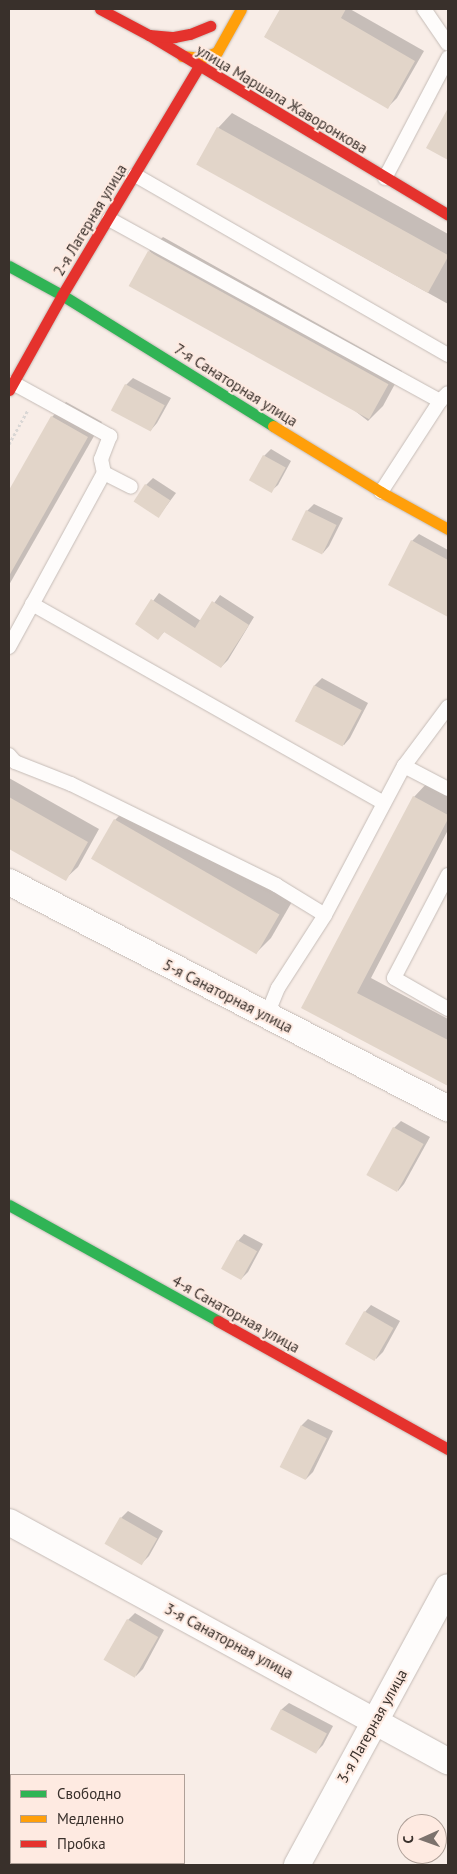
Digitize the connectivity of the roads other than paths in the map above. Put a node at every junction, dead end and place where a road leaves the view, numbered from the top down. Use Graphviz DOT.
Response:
graph roads {
  1 [pos="100,9"];
  2 [pos="240,9"];
  3 [pos="424,9"];
  4 [pos="149,35"];
  5 [pos="448,44"];
  6 [pos="448,58"];
  7 [pos="199,62"];
  8 [pos="135,175"];
  9 [pos="385,178"];
  10 [pos="448,215"];
  11 [pos="109,219"];
  12 [pos="9,266"];
  13 [pos="62,295"];
  14 [pos="448,355"];
  15 [pos="11,387"];
  16 [pos="444,397"];
  17 [pos="104,473"];
  18 [pos="131,487"];
  19 [pos="381,492"];
  20 [pos="448,529"];
  21 [pos="32,604"];
  22 [pos="9,646"];
  23 [pos="448,707"];
  24 [pos="9,755"];
  25 [pos="404,766"];
  26 [pos="448,789"];
  27 [pos="384,804"];
  28 [pos="448,875"];
  29 [pos="9,882"];
  30 [pos="325,915"];
  31 [pos="448,1009"];
  32 [pos="267,1015"];
  33 [pos="448,1109"];
  34 [pos="9,1205"];
  35 [pos="448,1449"];
  36 [pos="9,1522"];
  37 [pos="448,1587"];
  38 [pos="375,1721"];
  39 [pos="448,1761"];
  40 [pos="297,1865"];
  1 -- 4 [label="street, улица Маршала Жаворонкова"];
  2 -- 7 [label="street, 2-я Лагерная улица"];
  3 -- 5 [label="lane"];
  4 -- 7 [label="street, улица Маршала Жаворонкова"];
  4 -- 7 [label="street"];
  6 -- 9 [label="lane"];
  7 -- 8 [label="street, 2-я Лагерная улица"];
  7 -- 9 [label="street, улица Маршала Жаворонкова"];
  8 -- 11 [label="street, 2-я Лагерная улица"];
  8 -- 14 [label="lane"];
  9 -- 10 [label="street, улица Маршала Жаворонкова"];
  11 -- 13 [label="street, 2-я Лагерная улица"];
  11 -- 16 [label="lane"];
  12 -- 13 [label="street, 7-я Санаторная улица"];
  13 -- 15 [label="street, 2-я Лагерная улица"];
  13 -- 19 [label="street, 7-я Санаторная улица"];
  15 -- 17 [label="lane"];
  16 -- 19 [label="lane"];
  17 -- 18 [label="lane"];
  17 -- 21 [label="lane"];
  19 -- 20 [label="street, 7-я Санаторная улица"];
  21 -- 22 [label="lane"];
  21 -- 27 [label="lane"];
  23 -- 25 [label="lane"];
  24 -- 30 [label="lane"];
  25 -- 26 [label="lane"];
  25 -- 27 [label="lane"];
  27 -- 30 [label="lane"];
  28 -- 31 [label="lane"];
  29 -- 32 [label="street, 5-я Санаторная улица"];
  30 -- 32 [label="lane"];
  32 -- 33 [label="street, 5-я Санаторная улица"];
  34 -- 35 [label="street, 4-я Санаторная улица"];
  36 -- 38 [label="street, 3-я Санаторная улица"];
  37 -- 38 [label="street, 3-я Лагерная улица"];
  38 -- 39 [label="street, 3-я Санаторная улица"];
  38 -- 40 [label="street, 3-я Лагерная улица"];
}
